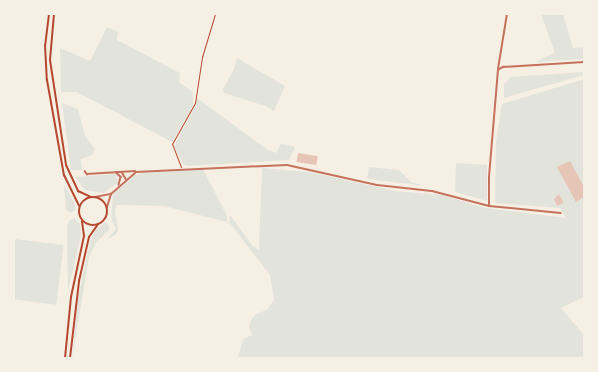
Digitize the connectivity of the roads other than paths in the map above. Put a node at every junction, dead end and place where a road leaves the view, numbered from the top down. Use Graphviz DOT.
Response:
graph roads {
  1 [pos="49,14"];
  2 [pos="54,14"];
  3 [pos="507,14"];
  4 [pos="584,62"];
  5 [pos="498,70"];
  6 [pos="85,171"];
  7 [pos="139,171"];
  8 [pos="116,172"];
  9 [pos="120,172"];
  10 [pos="121,177"];
  11 [pos="126,179"];
  12 [pos="119,185"];
  13 [pos="111,194"];
  14 [pos="91,197"];
  15 [pos="95,197"];
  16 [pos="80,206"];
  17 [pos="489,206"];
  18 [pos="107,207"];
  19 [pos="561,213"];
  20 [pos="82,221"];
  21 [pos="98,224"];
  22 [pos="65,358"];
  23 [pos="70,358"];
  1 -- 16 [label="main road"];
  2 -- 14 [label="main road"];
  3 -- 5 [label="street"];
  4 -- 5 [label="street"];
  5 -- 17 [label="street"];
  6 -- 8 [label="street"];
  7 -- 9 [label="street"];
  7 -- 11 [label="street"];
  7 -- 17 [label="street"];
  8 -- 9 [label="street"];
  8 -- 10 [label="street"];
  9 -- 11 [label="street"];
  10 -- 11 [label="street"];
  10 -- 12 [label="street"];
  11 -- 12 [label="street"];
  12 -- 13 [label="street"];
  13 -- 15 [label="street"];
  13 -- 18 [label="street"];
  14 -- 15 [label="main road"];
  14 -- 16 [label="main road"];
  15 -- 18 [label="main road"];
  16 -- 20 [label="main road"];
  17 -- 19 [label="street"];
  18 -- 21 [label="main road"];
  20 -- 21 [label="main road"];
  20 -- 22 [label="main road"];
  21 -- 23 [label="main road"];
}
